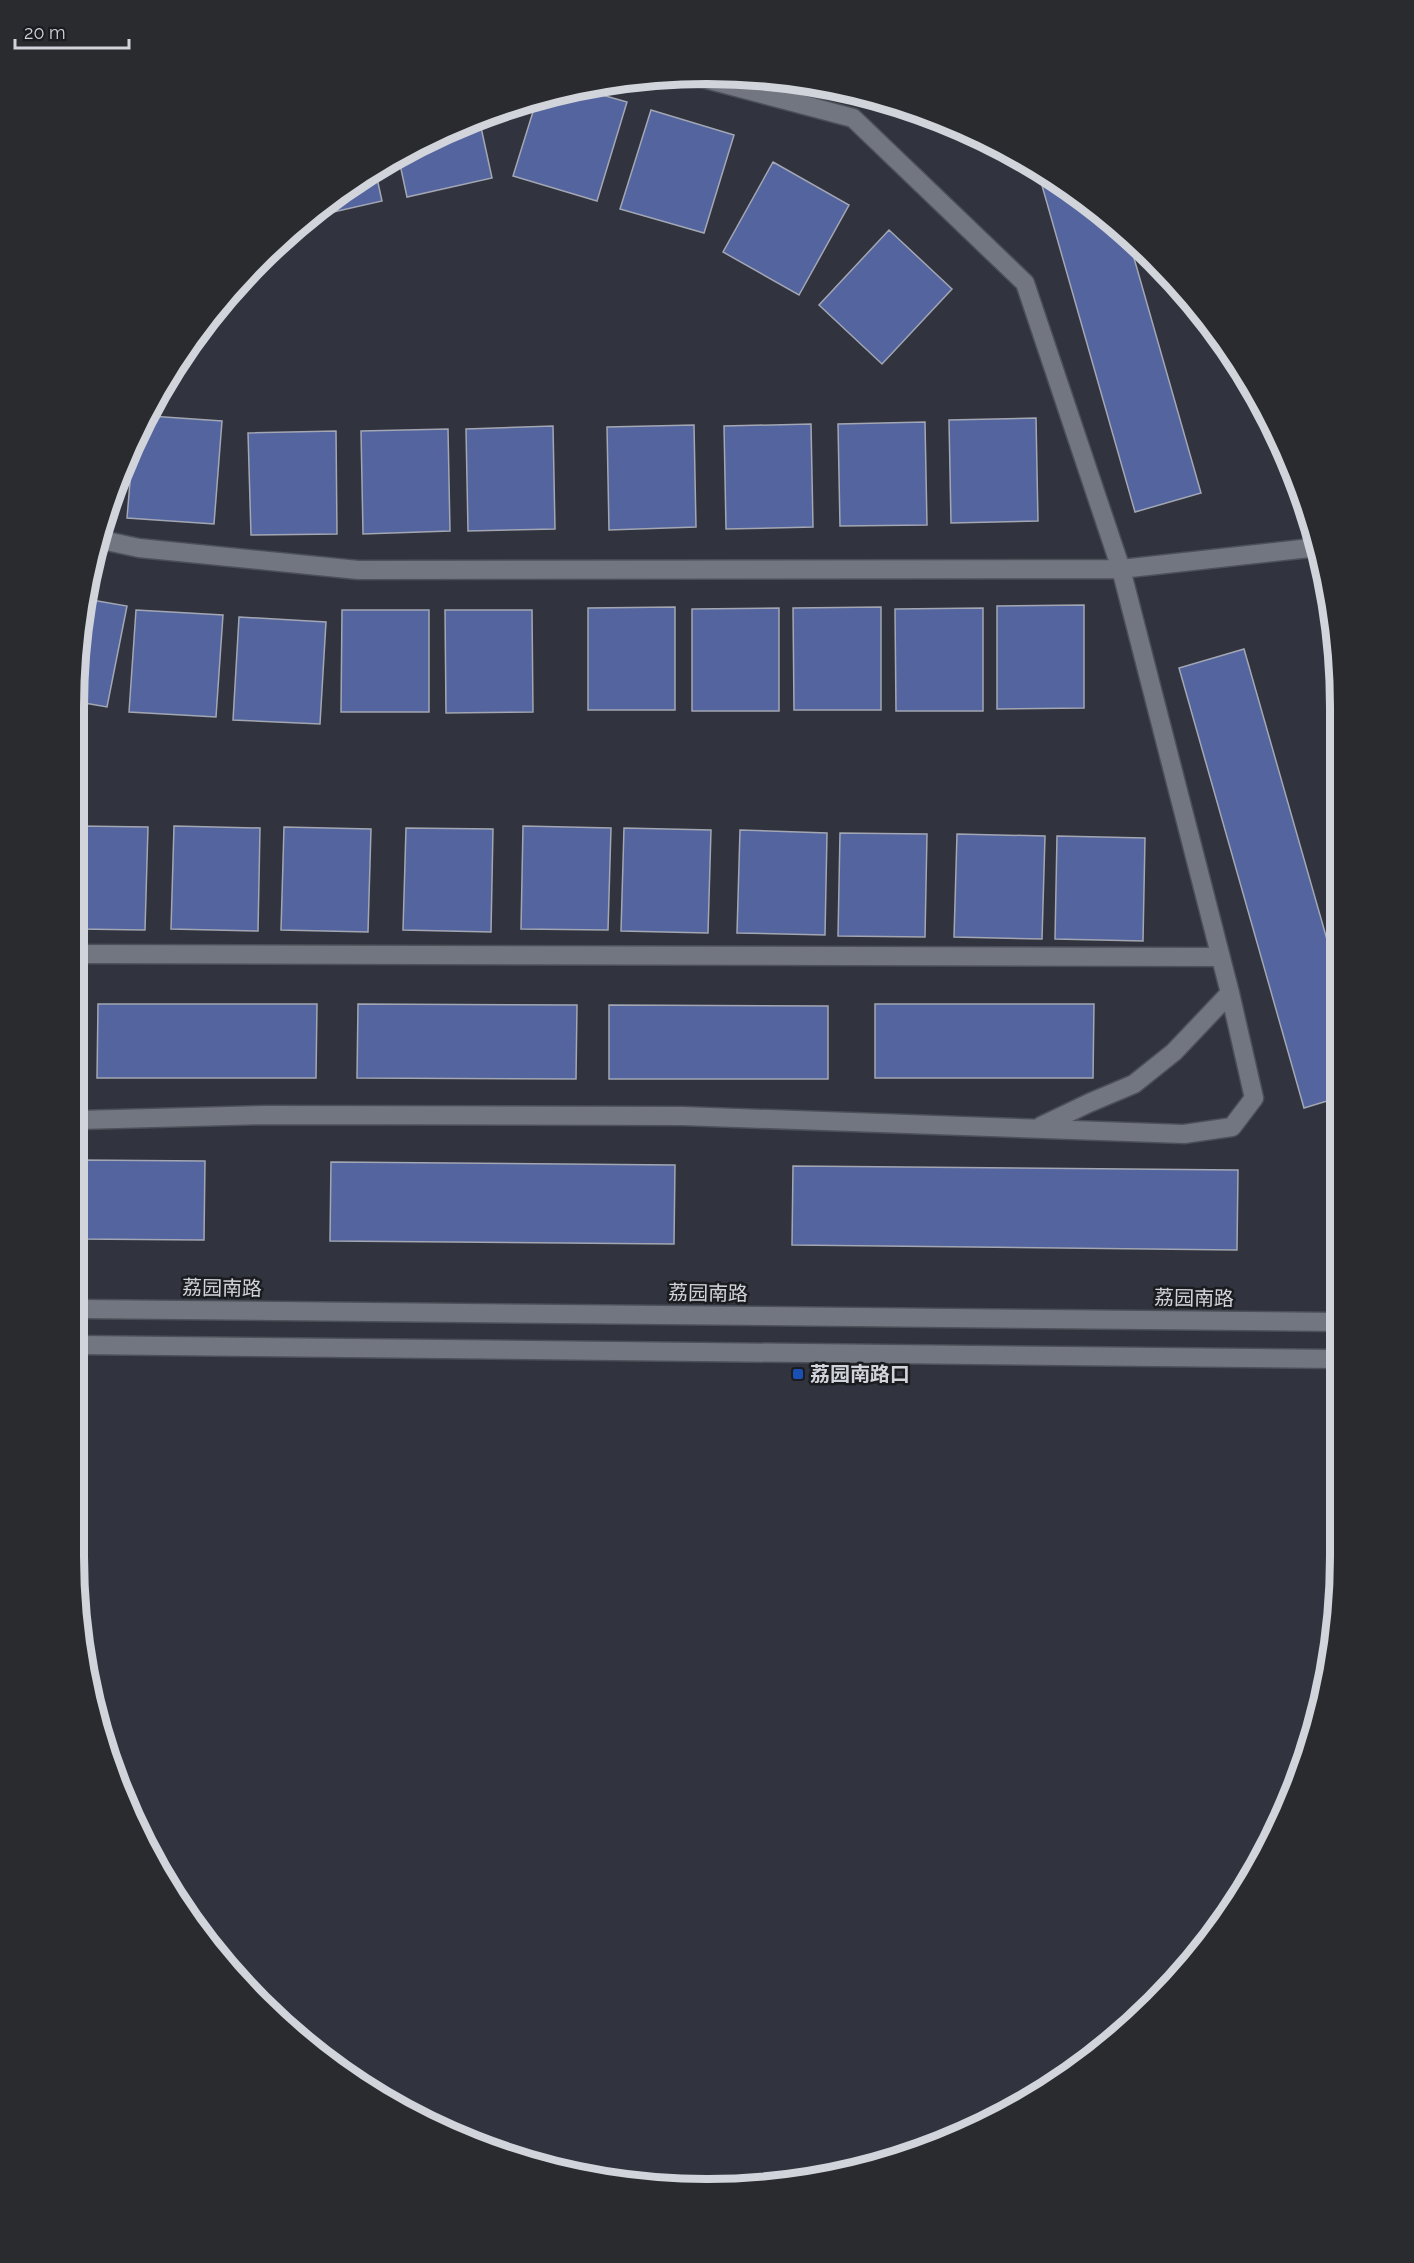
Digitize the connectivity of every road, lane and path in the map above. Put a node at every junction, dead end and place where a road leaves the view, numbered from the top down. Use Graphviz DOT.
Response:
graph roads {
  1 [pos="730,85"];
  2 [pos="107,541"];
  3 [pos="1309,548"];
  4 [pos="1120,569"];
  5 [pos="84,954"];
  6 [pos="1220,957"];
  7 [pos="1230,993"];
  8 [pos="84,1120"];
  9 [pos="1038,1128"];
  10 [pos="84,1309"];
  11 [pos="1330,1322"];
  12 [pos="84,1345"];
  13 [pos="1330,1359"];
  1 -- 4 [label="main road"];
  2 -- 4 [label="main road"];
  3 -- 4 [label="main road"];
  4 -- 6 [label="main road"];
  5 -- 6 [label="main road"];
  6 -- 7 [label="main road"];
  7 -- 9 [label="main road"];
  7 -- 9 [label="main road"];
  8 -- 9 [label="main road"];
  10 -- 11 [label="main road, 荔园南路"];
  12 -- 13 [label="main road"];
}
